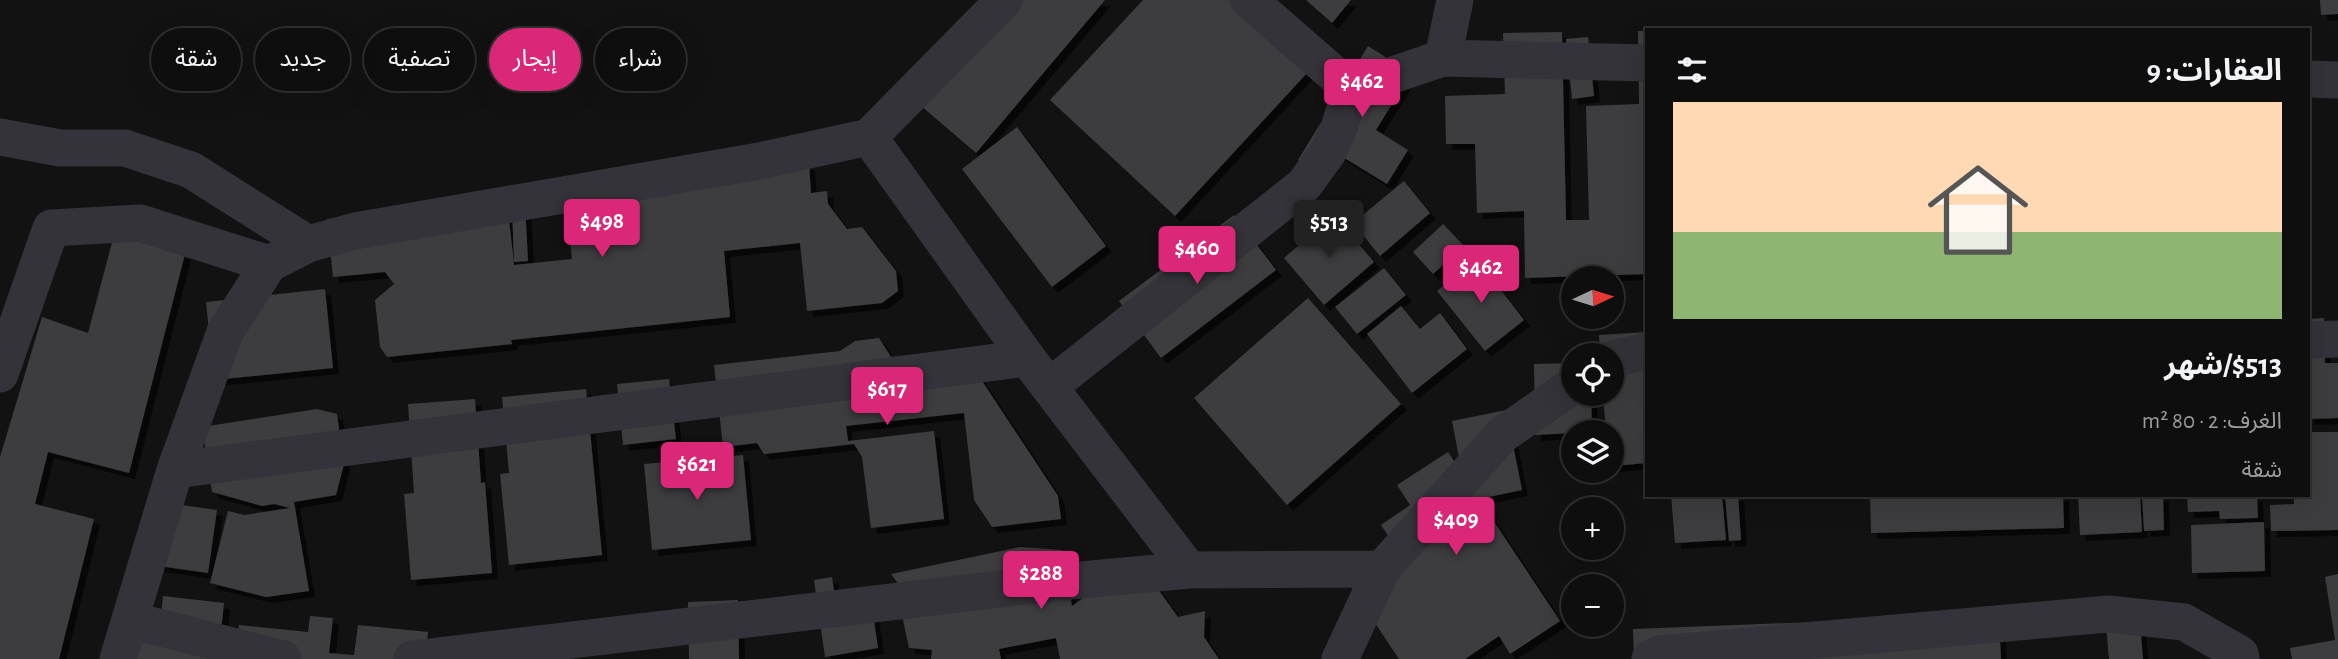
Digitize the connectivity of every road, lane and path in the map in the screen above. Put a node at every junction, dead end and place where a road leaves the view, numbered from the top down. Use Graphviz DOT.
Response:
graph roads {
  1 [pos="1004,0"];
  2 [pos="1249,0"];
  3 [pos="1455,0"];
  4 [pos="1443,58"];
  5 [pos="1645,63"];
  6 [pos="2310,79"];
  7 [pos="2338,80"];
  8 [pos="1351,89"];
  9 [pos="0,137"];
  10 [pos="869,137"];
  11 [pos="308,244"];
  12 [pos="269,264"];
  13 [pos="2310,340"];
  14 [pos="2338,340"];
  15 [pos="1645,351"];
  16 [pos="1624,356"];
  17 [pos="1027,358"];
  18 [pos="0,374"];
  19 [pos="1049,387"];
  20 [pos="1561,393"];
  21 [pos="175,470"];
  22 [pos="1382,569"];
  23 [pos="1189,570"];
  24 [pos="130,620"];
  25 [pos="118,659"];
  26 [pos="283,659"];
  27 [pos="412,659"];
  28 [pos="1340,659"];
  29 [pos="1650,659"];
  30 [pos="2241,659"];
  1 -- 10 [label="street"];
  2 -- 8 [label="street"];
  3 -- 4 [label="street"];
  4 -- 5 [label="street"];
  4 -- 8 [label="street"];
  6 -- 7 [label="street"];
  8 -- 19 [label="street"];
  9 -- 11 [label="street"];
  10 -- 11 [label="street"];
  10 -- 17 [label="street"];
  11 -- 12 [label="street"];
  12 -- 18 [label="street"];
  12 -- 21 [label="street"];
  13 -- 14 [label="street"];
  15 -- 16 [label="street"];
  17 -- 19 [label="street"];
  17 -- 21 [label="street"];
  19 -- 23 [label="street"];
  20 -- 22 [label="street"];
  21 -- 24 [label="street"];
  22 -- 23 [label="street"];
  22 -- 28 [label="street"];
  23 -- 27 [label="street"];
  24 -- 25 [label="street"];
  24 -- 26 [label="street"];
  29 -- 30 [label="street"];
}
